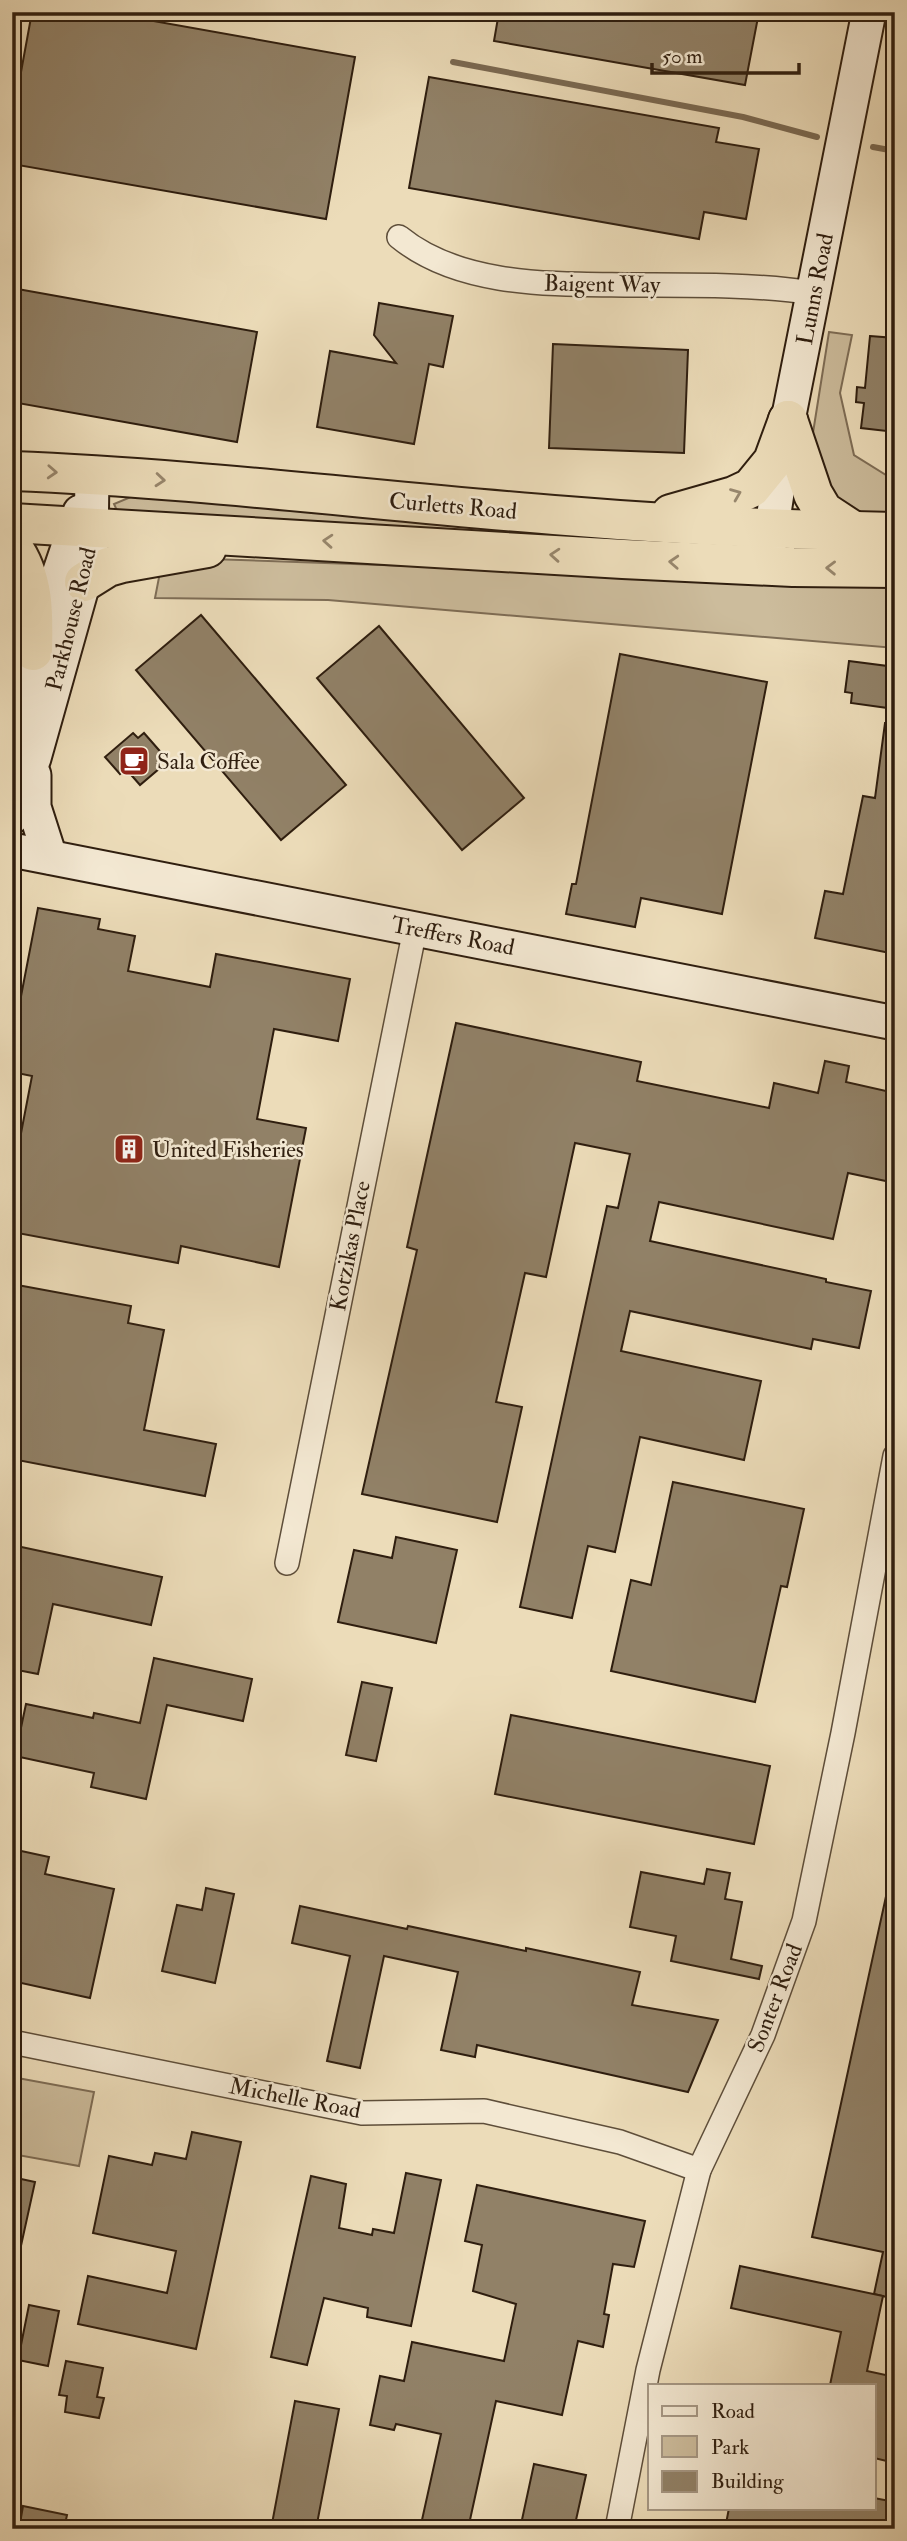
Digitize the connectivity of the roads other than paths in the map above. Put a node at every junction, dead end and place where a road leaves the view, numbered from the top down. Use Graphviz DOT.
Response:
graph roads {
  1 [pos="869,12"];
  2 [pos="399,237"];
  3 [pos="814,293"];
  4 [pos="788,420"];
  5 [pos="12,471"];
  6 [pos="92,475"];
  7 [pos="648,522"];
  8 [pos="12,523"];
  9 [pos="83,527"];
  10 [pos="855,532"];
  11 [pos="895,532"];
  12 [pos="264,537"];
  13 [pos="12,546"];
  14 [pos="769,548"];
  15 [pos="895,568"];
  16 [pos="84,582"];
  17 [pos="33,651"];
  18 [pos="23,746"];
  19 [pos="12,817"];
  20 [pos="12,850"];
  21 [pos="50,857"];
  22 [pos="415,929"];
  23 [pos="895,1023"];
  24 [pos="895,1456"];
  25 [pos="287,1563"];
  26 [pos="12,2042"];
  27 [pos="699,2170"];
  28 [pos="617,2529"];
  1 -- 3 [label="street, Lunns Road"];
  2 -- 3 [label="street, Baigent Way"];
  3 -- 4 [label="street, Lunns Road"];
  7 -- 4 [label="highway, one-way"];
  4 -- 10 [label="highway"];
  4 -- 14 [label="street, Lunns Road"];
  5 -- 6 [label="highway, Curletts Road, one-way"];
  6 -- 7 [label="highway, Curletts Road, one-way"];
  6 -- 9 [label="street, Parkhouse Road"];
  7 -- 14 [label="highway, Curletts Road"];
  8 -- 9 [label="highway, Curletts Road"];
  9 -- 12 [label="highway, Curletts Road"];
  9 -- 16 [label="street, Parkhouse Road"];
  9 -- 17 [label="street, Parkhouse Road"];
  10 -- 11 [label="highway, Curletts Road"];
  10 -- 14 [label="highway, Curletts Road"];
  14 -- 12 [label="highway, Curletts Road, one-way"];
  12 -- 16 [label="highway"];
  13 -- 17 [label="highway"];
  15 -- 14 [label="highway, Curletts Road, one-way"];
  16 -- 18 [label="street, Parkhouse Road"];
  17 -- 18 [label="street, Parkhouse Road"];
  18 -- 19 [label="street, Parkhouse Road"];
  18 -- 21 [label="street"];
  20 -- 21 [label="street, Treffers Road"];
  21 -- 22 [label="street, Treffers Road"];
  22 -- 23 [label="street, Treffers Road"];
  22 -- 25 [label="street, Kotzikas Place"];
  24 -- 27 [label="street, Sonter Road"];
  26 -- 27 [label="street, Michelle Road"];
  27 -- 28 [label="street, Sonter Road"];
}
